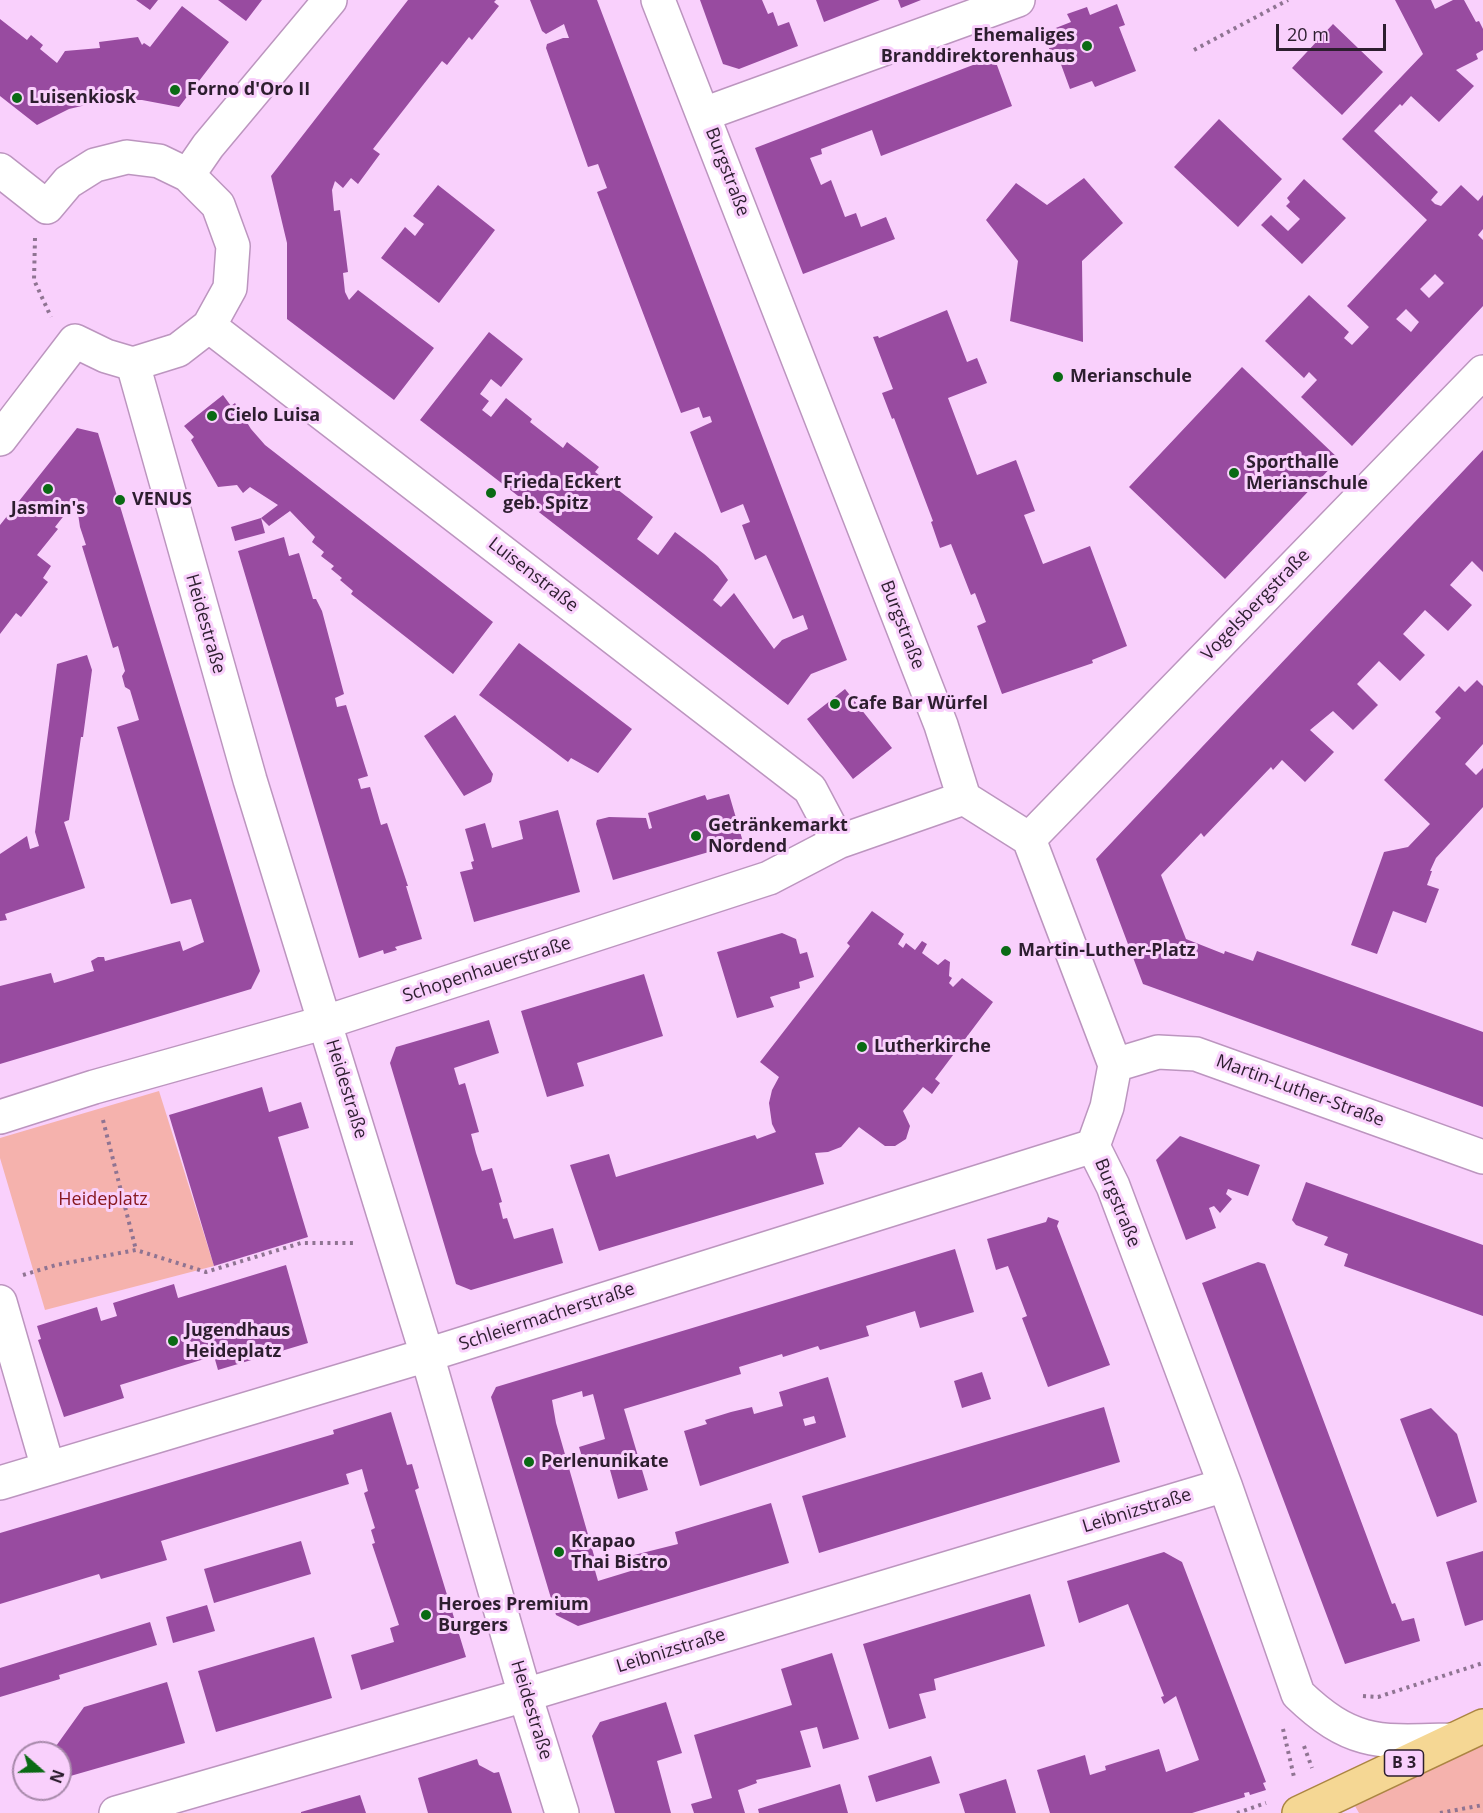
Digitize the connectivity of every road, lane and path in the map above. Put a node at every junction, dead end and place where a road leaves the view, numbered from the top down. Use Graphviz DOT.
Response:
graph roads {
  1 [pos="330,0"];
  2 [pos="658,0"];
  3 [pos="1018,0"];
  4 [pos="1288,0"];
  5 [pos="1194,50"];
  6 [pos="705,114"];
  7 [pos="0,170"];
  8 [pos="188,175"];
  9 [pos="47,207"];
  10 [pos="208,326"];
  11 [pos="75,341"];
  12 [pos="133,364"];
  13 [pos="1483,372"];
  14 [pos="0,439"];
  15 [pos="964,798"];
  16 [pos="1029,839"];
  17 [pos="838,842"];
  18 [pos="326,1022"];
  19 [pos="1115,1065"];
  20 [pos="94,1086"];
  21 [pos="0,1117"];
  22 [pos="1093,1146"];
  23 [pos="1483,1157"];
  24 [pos="393,1243"];
  25 [pos="136,1250"];
  26 [pos="6,1290"];
  27 [pos="427,1354"];
  28 [pos="48,1468"];
  29 [pos="0,1483"];
  30 [pos="1225,1485"];
  31 [pos="1483,1663"];
  32 [pos="1299,1694"];
  33 [pos="525,1695"];
  34 [pos="1358,1696"];
  35 [pos="1483,1726"];
  36 [pos="1451,1740"];
  37 [pos="1294,1780"];
  38 [pos="1483,1805"];
  39 [pos="1312,1807"];
  40 [pos="116,1813"];
  41 [pos="562,1813"];
  42 [pos="1440,1813"];
  1 -- 8 [label="street"];
  2 -- 6 [label="street, Burgstraße"];
  3 -- 6 [label="street, Burgstraße"];
  4 -- 5 [label="path"];
  6 -- 15 [label="street, Burgstraße"];
  7 -- 9 [label="street"];
  8 -- 9 [label="street"];
  8 -- 10 [label="street"];
  9 -- 11 [label="path"];
  10 -- 12 [label="street"];
  10 -- 17 [label="street, Luisenstraße"];
  11 -- 12 [label="street"];
  11 -- 14 [label="street"];
  12 -- 18 [label="street, Heidestraße"];
  13 -- 16 [label="street, Vogelsbergstraße"];
  15 -- 16 [label="street"];
  15 -- 17 [label="street, Schopenhauerstraße"];
  16 -- 19 [label="street"];
  17 -- 18 [label="street, Schopenhauerstraße"];
  18 -- 20 [label="street, Schopenhauerstraße"];
  18 -- 24 [label="street, Heidestraße"];
  19 -- 22 [label="street, Burgstraße"];
  19 -- 23 [label="street, Martin-Luther-Straße"];
  20 -- 21 [label="street, Schopenhauerstraße"];
  20 -- 25 [label="path"];
  22 -- 27 [label="street, Schleiermacherstraße"];
  22 -- 30 [label="street, Burgstraße"];
  24 -- 25 [label="path"];
  24 -- 27 [label="street, Heidestraße"];
  25 -- 26 [label="path"];
  26 -- 28 [label="street"];
  27 -- 28 [label="street, Schleiermacherstraße"];
  27 -- 33 [label="street, Heidestraße"];
  28 -- 29 [label="street, Schleiermacherstraße"];
  30 -- 32 [label="street, Burgstraße"];
  30 -- 33 [label="street, Leibnizstraße"];
  31 -- 34 [label="path"];
  32 -- 36 [label="street, Burgstraße"];
  32 -- 37 [label="path"];
  32 -- 39 [label="path"];
  33 -- 40 [label="street, Leibnizstraße"];
  33 -- 41 [label="street, Heidestraße"];
  35 -- 36 [label="main road, B 3"];
  36 -- 39 [label="main road, B 3"];
  38 -- 42 [label="path"];
}
